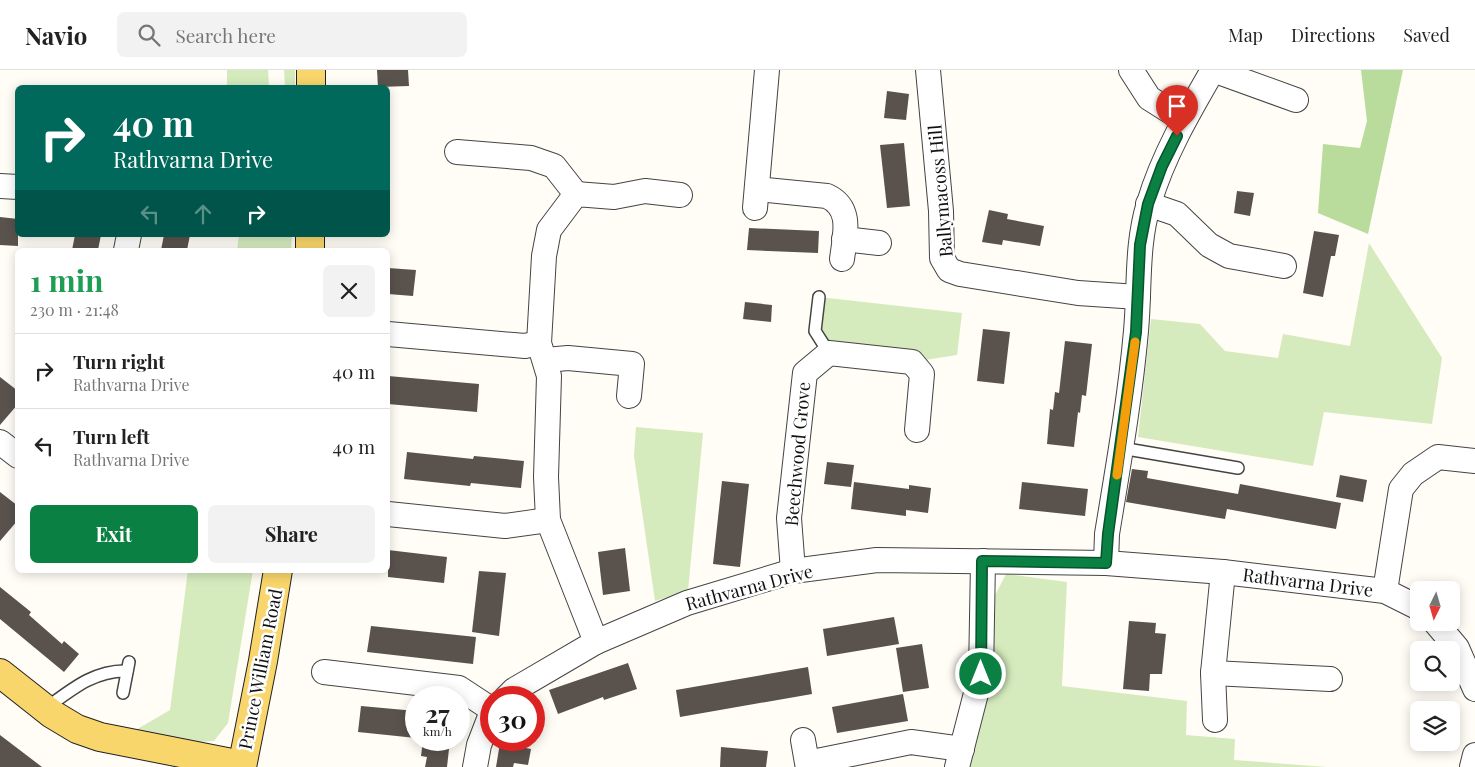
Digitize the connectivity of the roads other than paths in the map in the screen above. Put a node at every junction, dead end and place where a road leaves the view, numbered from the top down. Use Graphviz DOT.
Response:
graph roads {
  1 [pos="311,70"];
  2 [pos="767,70"];
  3 [pos="927,70"];
  4 [pos="1131,70"];
  5 [pos="1213,70"];
  6 [pos="311,85"];
  7 [pos="1296,100"];
  8 [pos="1184,120"];
  9 [pos="456,152"];
  10 [pos="0,186"];
  11 [pos="15,187"];
  12 [pos="576,194"];
  13 [pos="680,195"];
  14 [pos="1148,204"];
  15 [pos="879,243"];
  16 [pos="1284,266"];
  17 [pos="819,297"];
  18 [pos="1138,297"];
  19 [pos="390,334"];
  20 [pos="543,352"];
  21 [pos="829,353"];
  22 [pos="629,396"];
  23 [pos="916,430"];
  24 [pos="0,442"];
  25 [pos="1121,448"];
  26 [pos="15,454"];
  27 [pos="1475,461"];
  28 [pos="1238,468"];
  29 [pos="390,514"];
  30 [pos="548,520"];
  31 [pos="982,561"];
  32 [pos="1106,563"];
  33 [pos="793,571"];
  34 [pos="1223,572"];
  35 [pos="278,573"];
  36 [pos="1384,591"];
  37 [pos="1410,604"];
  38 [pos="1443,631"];
  39 [pos="596,642"];
  40 [pos="324,672"];
  41 [pos="0,673"];
  42 [pos="1213,673"];
  43 [pos="1330,679"];
  44 [pos="521,686"];
  45 [pos="1475,689"];
  46 [pos="123,693"];
  47 [pos="480,702"];
  48 [pos="45,709"];
  49 [pos="1215,720"];
  50 [pos="480,740"];
  51 [pos="803,740"];
  52 [pos="1475,755"];
  53 [pos="959,758"];
  54 [pos="242,766"];
  55 [pos="476,767"];
  56 [pos="1472,767"];
  1 -- 6 [label="main road"];
  2 -- 15 [label="street"];
  3 -- 18 [label="street, Ballymacoss Hill"];
  4 -- 8 [label="street"];
  5 -- 7 [label="street"];
  5 -- 8 [label="street"];
  8 -- 14 [label="street"];
  9 -- 12 [label="street"];
  10 -- 11 [label="street"];
  12 -- 13 [label="street"];
  12 -- 20 [label="street"];
  14 -- 16 [label="street"];
  14 -- 18 [label="street"];
  17 -- 21 [label="lane"];
  18 -- 25 [label="street"];
  19 -- 20 [label="street"];
  20 -- 22 [label="street"];
  20 -- 30 [label="street"];
  21 -- 23 [label="street"];
  21 -- 33 [label="street, Beechwood Grove"];
  24 -- 26 [label="street"];
  25 -- 28 [label="lane"];
  25 -- 32 [label="street"];
  27 -- 36 [label="street"];
  29 -- 30 [label="street"];
  30 -- 39 [label="street"];
  31 -- 32 [label="street, Rathvarna Drive"];
  31 -- 33 [label="street, Rathvarna Drive"];
  31 -- 53 [label="street"];
  32 -- 34 [label="street, Rathvarna Drive"];
  33 -- 39 [label="street, Rathvarna Drive"];
  34 -- 36 [label="street, Rathvarna Drive"];
  34 -- 42 [label="street, Rathvarna Drive"];
  35 -- 54 [label="main road, Prince William Road"];
  36 -- 37 [label="street, Rathvarna Drive"];
  38 -- 45 [label="street"];
  39 -- 44 [label="street, Rathvarna Drive"];
  40 -- 47 [label="street"];
  41 -- 48 [label="main road"];
  42 -- 43 [label="street"];
  42 -- 49 [label="street, Rathvarna Drive"];
  46 -- 48 [label="lane"];
  48 -- 54 [label="main road"];
  50 -- 55 [label="street"];
  51 -- 53 [label="street"];
  52 -- 56 [label="street"];
}
